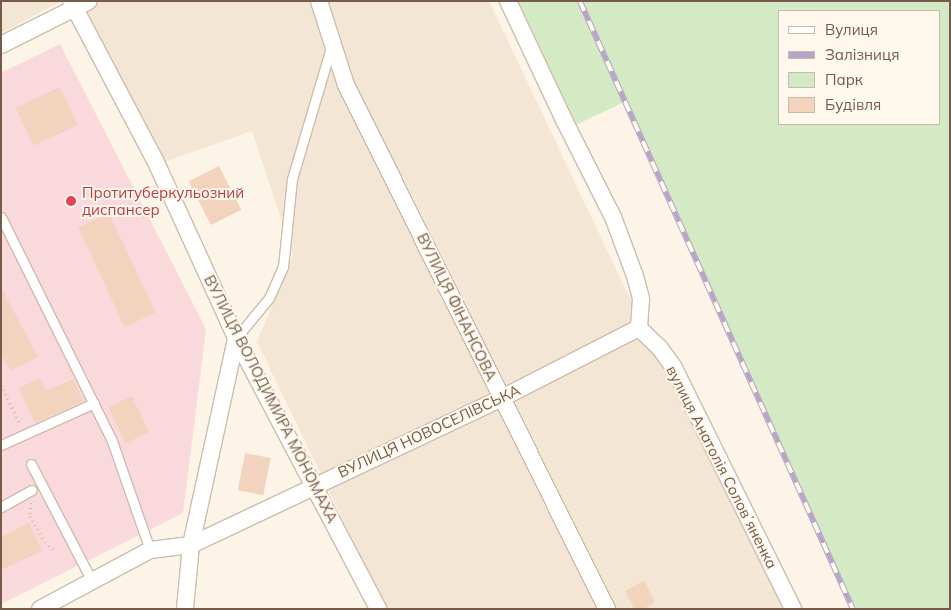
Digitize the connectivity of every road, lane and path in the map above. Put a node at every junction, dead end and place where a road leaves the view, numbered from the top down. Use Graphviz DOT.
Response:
graph roads {
  1 [pos="319,1"];
  2 [pos="508,1"];
  3 [pos="78,4"];
  4 [pos="332,43"];
  5 [pos="1,45"];
  6 [pos="1,217"];
  7 [pos="638,328"];
  8 [pos="236,338"];
  9 [pos="502,398"];
  10 [pos="94,403"];
  11 [pos="1,445"];
  12 [pos="31,464"];
  13 [pos="315,486"];
  14 [pos="32,490"];
  15 [pos="1,507"];
  16 [pos="191,545"];
  17 [pos="150,550"];
  18 [pos="92,581"];
  19 [pos="40,609"];
  20 [pos="185,609"];
  21 [pos="378,609"];
  22 [pos="607,609"];
  23 [pos="793,609"];
  1 -- 4 [label="street, ВУЛИЦЯ ФІНАНСОВА"];
  2 -- 7 [label="street"];
  3 -- 5 [label="street"];
  3 -- 8 [label="street, ВУЛИЦЯ ВОЛОДИМИРА МОНОМАХА"];
  4 -- 8 [label="lane"];
  4 -- 9 [label="street, ВУЛИЦЯ ФІНАНСОВА"];
  6 -- 10 [label="lane"];
  7 -- 9 [label="street, ВУЛИЦЯ НОВОСЕЛІВСЬКА"];
  7 -- 23 [label="street, вулиця Анатолія Соловʼяненка"];
  8 -- 13 [label="street, ВУЛИЦЯ ВОЛОДИМИРА МОНОМАХА"];
  8 -- 16 [label="street"];
  9 -- 13 [label="street, ВУЛИЦЯ НОВОСЕЛІВСЬКА"];
  9 -- 22 [label="street, ВУЛИЦЯ ФІНАНСОВА"];
  10 -- 11 [label="lane"];
  10 -- 17 [label="lane"];
  12 -- 18 [label="lane"];
  13 -- 16 [label="street, ВУЛИЦЯ НОВОСЕЛІВСЬКА"];
  13 -- 21 [label="street, ВУЛИЦЯ ВОЛОДИМИРА МОНОМАХА"];
  14 -- 15 [label="lane"];
  16 -- 17 [label="street, ВУЛИЦЯ НОВОСЕЛІВСЬКА"];
  16 -- 20 [label="street"];
  17 -- 18 [label="street"];
  18 -- 19 [label="street"];
}
